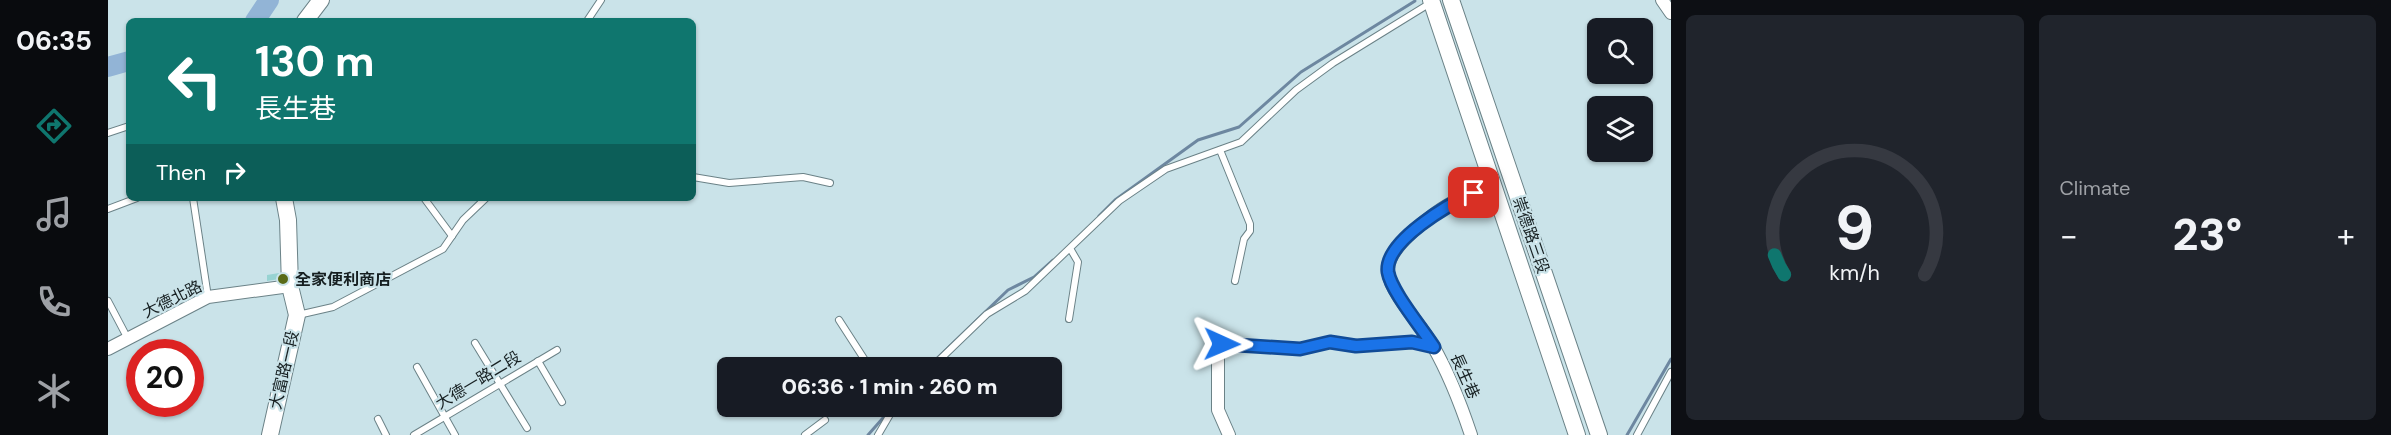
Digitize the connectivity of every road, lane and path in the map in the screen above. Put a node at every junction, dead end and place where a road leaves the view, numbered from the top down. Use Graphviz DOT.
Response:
graph roads {
  1 [pos="321,0"];
  2 [pos="601,0"];
  3 [pos="1451,0"];
  4 [pos="1662,0"];
  5 [pos="1432,1"];
  6 [pos="1671,14"];
  7 [pos="307,18"];
  8 [pos="589,18"];
  9 [pos="126,127"];
  10 [pos="108,133"];
  11 [pos="1220,150"];
  12 [pos="696,178"];
  13 [pos="830,183"];
  14 [pos="1494,186"];
  15 [pos="129,201"];
  16 [pos="193,201"];
  17 [pos="285,201"];
  18 [pos="426,201"];
  19 [pos="483,201"];
  20 [pos="108,209"];
  21 [pos="452,236"];
  22 [pos="1071,250"];
  23 [pos="1234,281"];
  24 [pos="290,286"];
  25 [pos="208,297"];
  26 [pos="108,301"];
  27 [pos="297,315"];
  28 [pos="1070,319"];
  29 [pos="839,320"];
  30 [pos="128,339"];
  31 [pos="126,340"];
  32 [pos="476,343"];
  33 [pos="1220,346"];
  34 [pos="1434,347"];
  35 [pos="108,349"];
  36 [pos="557,350"];
  37 [pos="863,357"];
  38 [pos="943,357"];
  39 [pos="538,360"];
  40 [pos="417,367"];
  41 [pos="1671,372"];
  42 [pos="500,383"];
  43 [pos="562,402"];
  44 [pos="444,417"];
  45 [pos="889,417"];
  46 [pos="378,419"];
  47 [pos="825,420"];
  48 [pos="527,428"];
  49 [pos="270,435"];
  50 [pos="386,435"];
  51 [pos="414,435"];
  52 [pos="455,435"];
  53 [pos="805,435"];
  54 [pos="878,435"];
  55 [pos="1229,435"];
  56 [pos="1471,435"];
  57 [pos="1577,435"];
  58 [pos="1599,435"];
  59 [pos="1637,435"];
  1 -- 7 [label="main road"];
  2 -- 8 [label="lane"];
  3 -- 58 [label="main road, 崇德路三段"];
  4 -- 6 [label="street"];
  5 -- 11 [label="lane"];
  5 -- 14 [label="main road, 崇德路三段"];
  9 -- 10 [label="lane"];
  11 -- 22 [label="lane"];
  11 -- 23 [label="lane"];
  12 -- 13 [label="lane"];
  14 -- 34 [label="street, 長生巷"];
  14 -- 57 [label="main road, 崇德路三段"];
  15 -- 20 [label="lane"];
  16 -- 25 [label="lane"];
  17 -- 24 [label="main road, 大富路一段"];
  18 -- 21 [label="lane"];
  19 -- 21 [label="lane"];
  21 -- 27 [label="lane"];
  22 -- 28 [label="lane"];
  22 -- 38 [label="lane"];
  24 -- 25 [label="street, 大德北路"];
  24 -- 27 [label="main road, 大富路一段"];
  25 -- 30 [label="street, 大德北路"];
  26 -- 30 [label="lane"];
  27 -- 49 [label="main road, 大富路一段"];
  29 -- 37 [label="lane"];
  31 -- 35 [label="street, 大德北路"];
  32 -- 42 [label="lane"];
  33 -- 34 [label="lane"];
  33 -- 55 [label="street"];
  34 -- 56 [label="street, 長生巷"];
  36 -- 39 [label="lane, 大德一路二段"];
  39 -- 42 [label="lane, 大德一路二段"];
  39 -- 43 [label="lane"];
  40 -- 44 [label="lane"];
  41 -- 59 [label="lane"];
  42 -- 44 [label="lane, 大德一路二段"];
  42 -- 48 [label="lane"];
  44 -- 51 [label="lane, 大德一路二段"];
  44 -- 52 [label="lane"];
  45 -- 54 [label="lane"];
  46 -- 50 [label="lane"];
  47 -- 53 [label="lane"];
}
